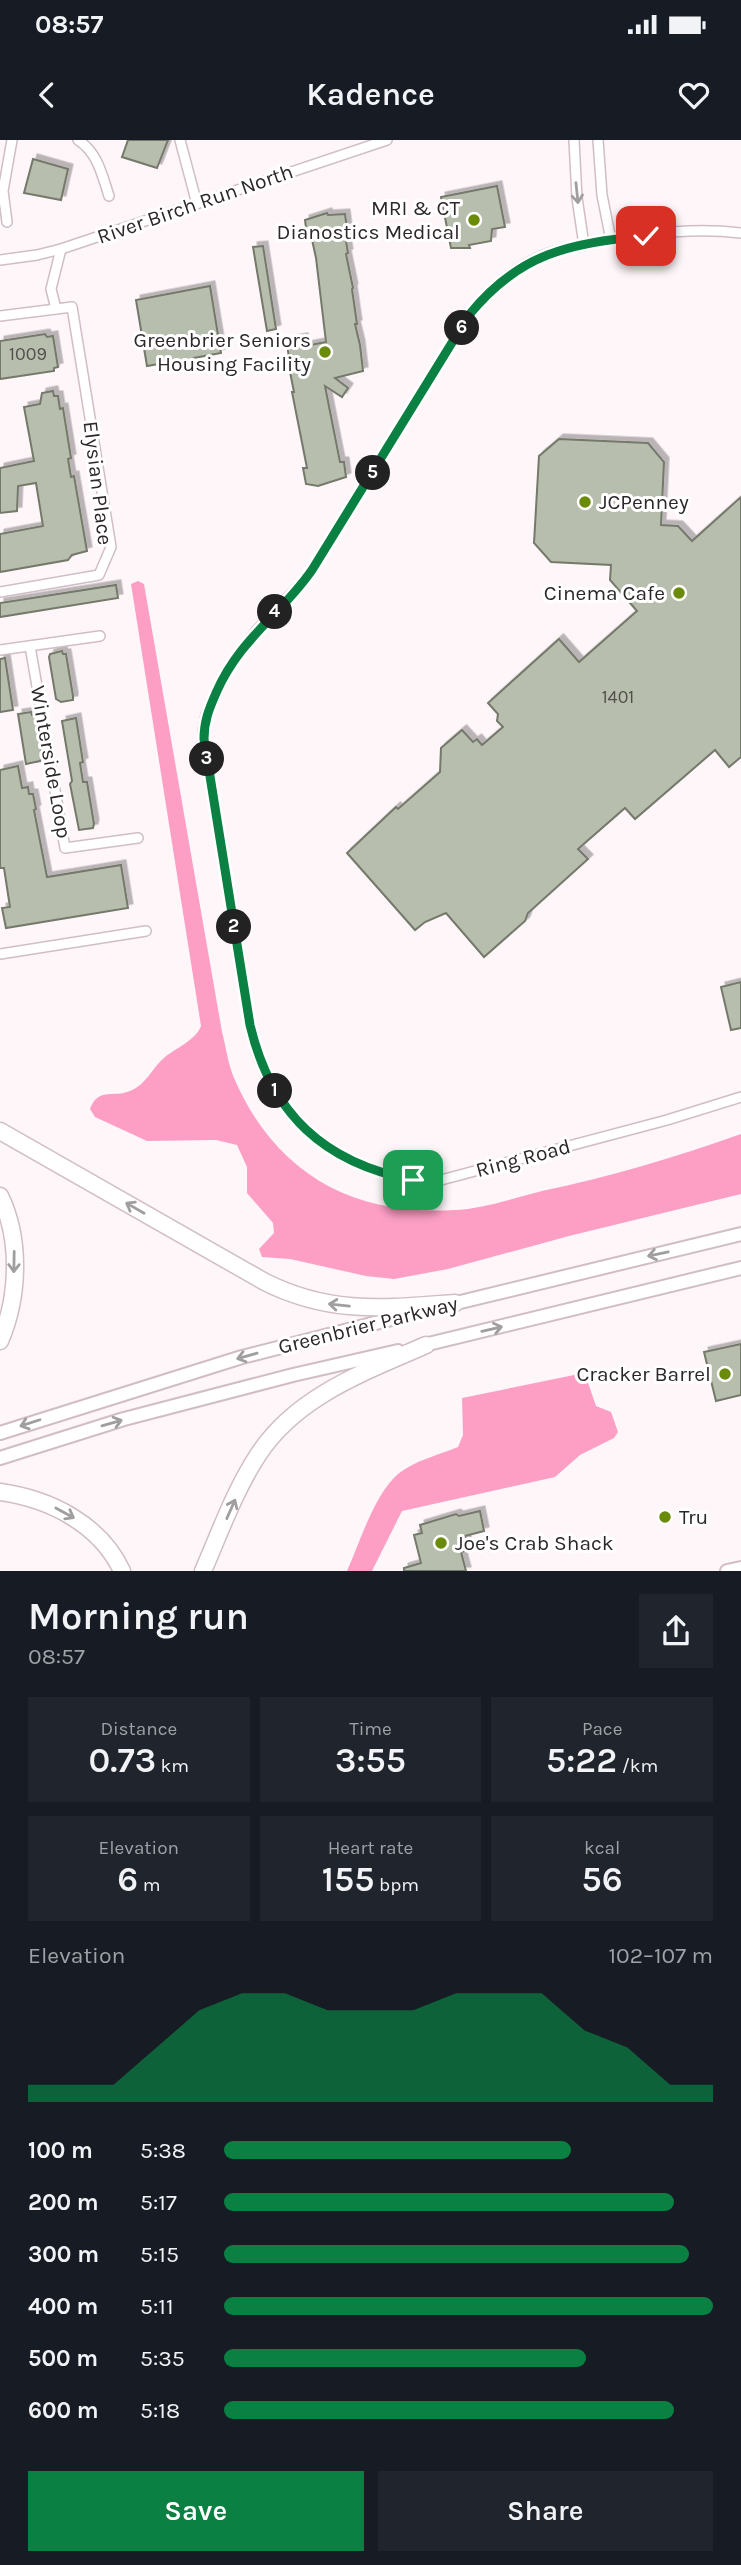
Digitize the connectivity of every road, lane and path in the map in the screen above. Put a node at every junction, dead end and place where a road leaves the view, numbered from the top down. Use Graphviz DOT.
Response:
graph roads {
  1 [pos="12,140"];
  2 [pos="78,140"];
  3 [pos="180,140"];
  4 [pos="387,140"];
  5 [pos="574,140"];
  6 [pos="598,140"];
  7 [pos="109,196"];
  8 [pos="197,204"];
  9 [pos="7,222"];
  10 [pos="741,233"];
  11 [pos="611,240"];
  12 [pos="584,246"];
  13 [pos="61,249"];
  14 [pos="0,260"];
  15 [pos="57,309"];
  16 [pos="0,316"];
  17 [pos="0,592"];
  18 [pos="100,636"];
  19 [pos="30,646"];
  20 [pos="0,650"];
  21 [pos="138,838"];
  22 [pos="146,930"];
  23 [pos="0,954"];
  24 [pos="741,1097"];
  25 [pos="0,1131"];
  26 [pos="0,1196"];
  27 [pos="741,1234"];
  28 [pos="724,1238"];
  29 [pos="741,1240"];
  30 [pos="741,1268"];
  31 [pos="721,1273"];
  32 [pos="741,1275"];
  33 [pos="455,1303"];
  34 [pos="0,1341"];
  35 [pos="426,1345"];
  36 [pos="0,1433"];
  37 [pos="0,1458"];
  38 [pos="0,1492"];
  39 [pos="741,1568"];
  40 [pos="122,1571"];
  41 [pos="203,1571"];
  42 [pos="727,1571"];
  1 -- 9 [label="street"];
  2 -- 7 [label="street"];
  3 -- 8 [label="street"];
  4 -- 8 [label="street, River Birch Run North"];
  5 -- 12 [label="street, one-way"];
  6 -- 11 [label="street"];
  8 -- 13 [label="street, River Birch Run North"];
  10 -- 11 [label="street, Ring Road"];
  11 -- 12 [label="street, Ring Road"];
  12 -- 24 [label="street, Ring Road"];
  13 -- 14 [label="street, River Birch Run North"];
  13 -- 15 [label="street"];
  15 -- 16 [label="street"];
  15 -- 17 [label="street, Elysian Place"];
  18 -- 19 [label="street"];
  19 -- 20 [label="street"];
  19 -- 21 [label="street, Winterside Loop"];
  22 -- 23 [label="street"];
  33 -- 25 [label="highway, one-way"];
  26 -- 34 [label="highway, one-way"];
  27 -- 28 [label="main road, Greenbrier Parkway"];
  28 -- 29 [label="main road"];
  28 -- 33 [label="main road, Greenbrier Parkway, one-way"];
  30 -- 31 [label="main road, Greenbrier Parkway"];
  31 -- 32 [label="main road"];
  35 -- 31 [label="main road, Greenbrier Parkway, one-way"];
  33 -- 36 [label="main road, Greenbrier Parkway, one-way"];
  37 -- 35 [label="main road, Greenbrier Parkway, one-way"];
  41 -- 35 [label="highway, one-way"];
  38 -- 40 [label="highway, one-way"];
  39 -- 42 [label="main road"];
}
